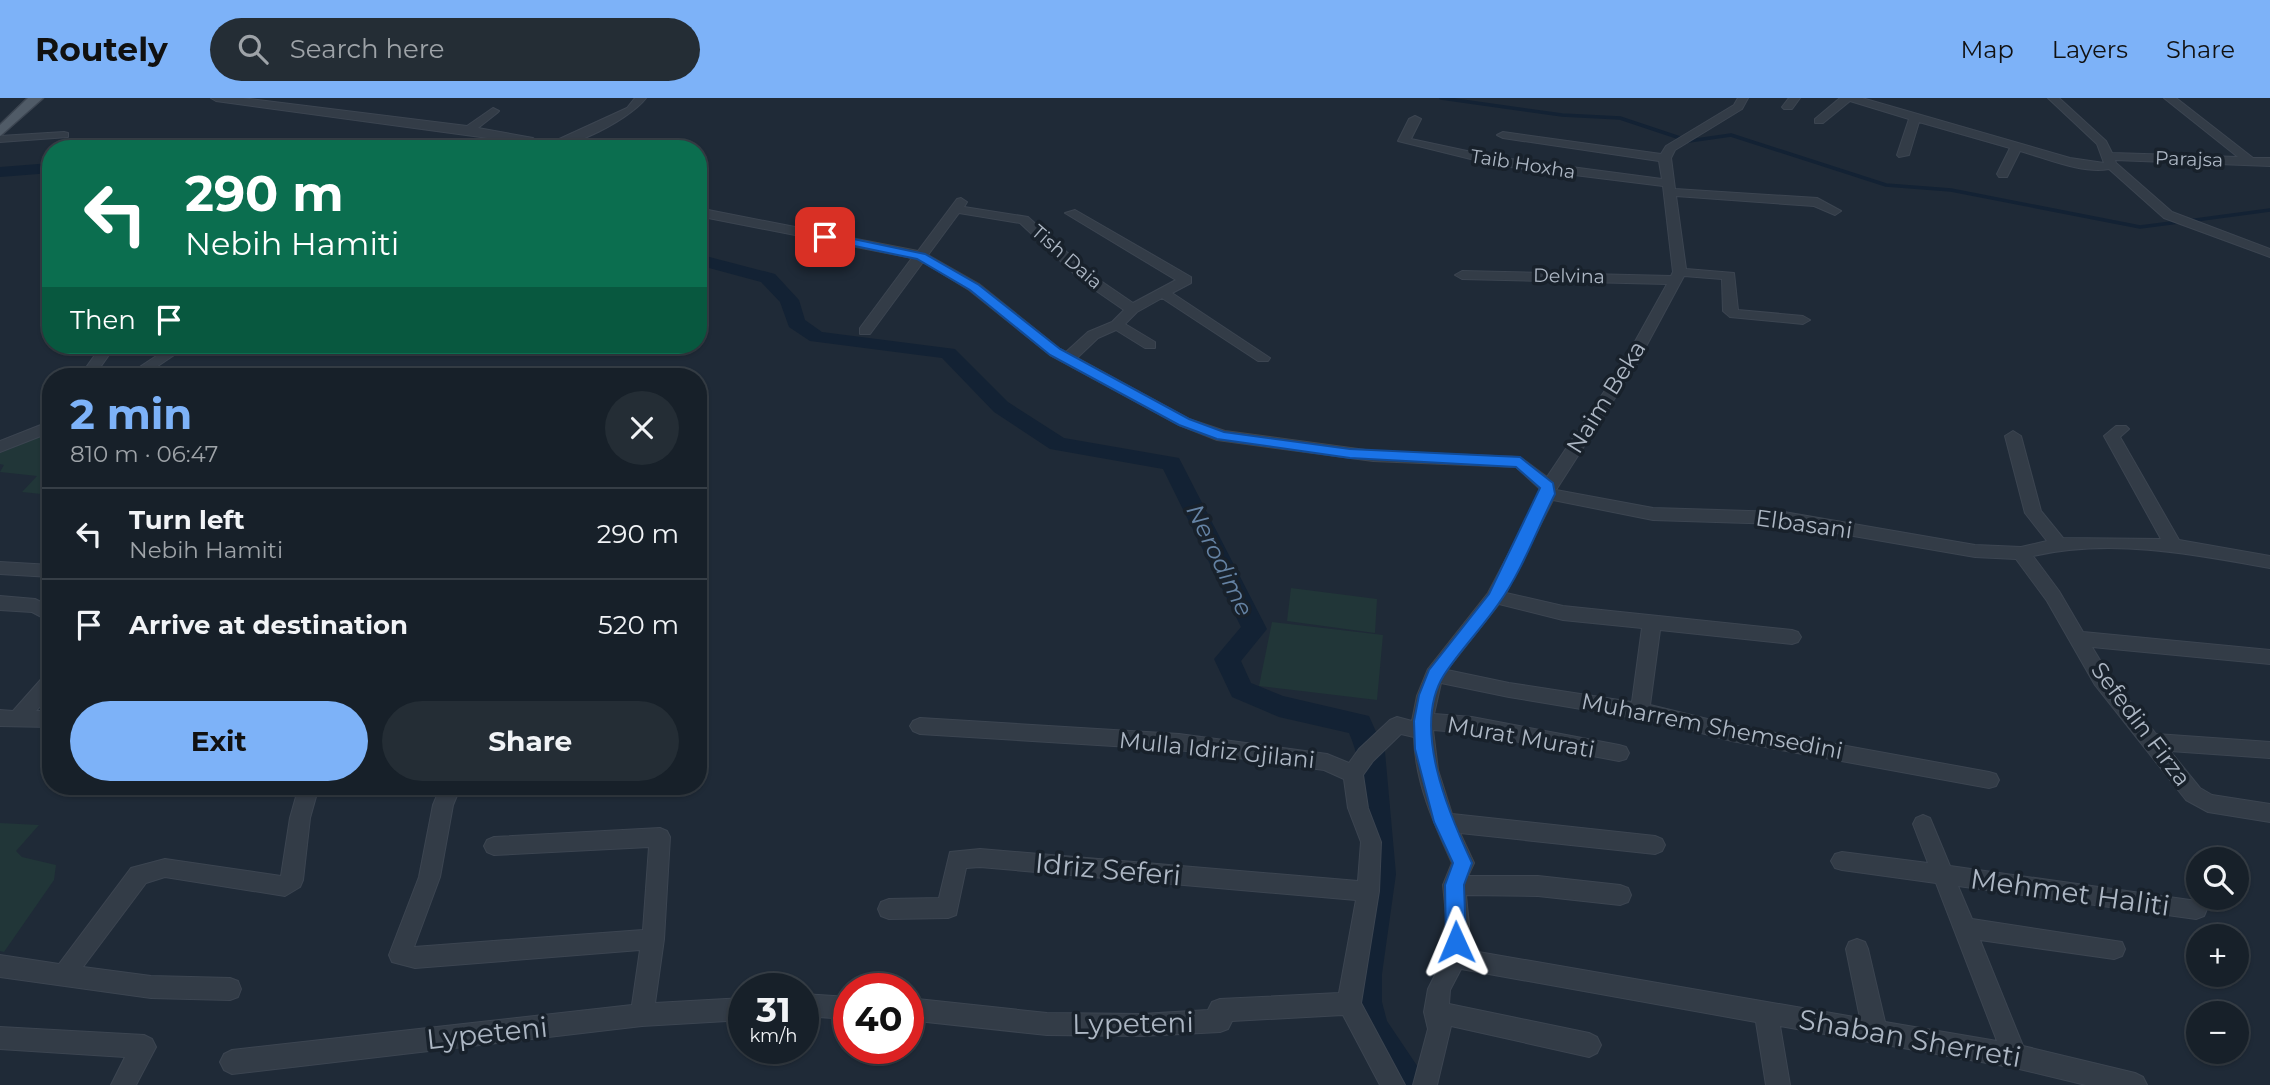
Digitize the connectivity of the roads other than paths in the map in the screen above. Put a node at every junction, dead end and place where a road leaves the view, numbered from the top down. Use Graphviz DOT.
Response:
graph roads {
  1 [pos="36,98"];
  2 [pos="216,98"];
  3 [pos="641,98"];
  4 [pos="1743,98"];
  5 [pos="1849,98"];
  6 [pos="2053,98"];
  7 [pos="2169,98"];
  8 [pos="1867,100"];
  9 [pos="1728,104"];
  10 [pos="493,111"];
  11 [pos="1973,116"];
  12 [pos="1915,118"];
  13 [pos="1415,119"];
  14 [pos="1819,121"];
  15 [pos="469,130"];
  16 [pos="0,132"];
  17 [pos="1961,132"];
  18 [pos="64,135"];
  19 [pos="1503,135"];
  20 [pos="0,139"];
  21 [pos="528,140"];
  22 [pos="567,140"];
  23 [pos="2016,147"];
  24 [pos="1903,155"];
  25 [pos="1665,158"];
  26 [pos="2110,161"];
  27 [pos="2250,161"];
  28 [pos="2270,162"];
  29 [pos="2003,174"];
  30 [pos="1668,187"];
  31 [pos="1836,211"];
  32 [pos="1072,213"];
  33 [pos="707,214"];
  34 [pos="2270,253"];
  35 [pos="921,256"];
  36 [pos="1462,275"];
  37 [pos="1678,276"];
  38 [pos="1163,293"];
  39 [pos="1132,309"];
  40 [pos="1803,320"];
  41 [pos="1117,325"];
  42 [pos="865,331"];
  43 [pos="1150,345"];
  44 [pos="168,354"];
  45 [pos="1068,358"];
  46 [pos="1263,358"];
  47 [pos="146,368"];
  48 [pos="2121,429"];
  49 [pos="42,430"];
  50 [pos="2013,436"];
  51 [pos="0,447"];
  52 [pos="1548,490"];
  53 [pos="2059,544"];
  54 [pos="2174,545"];
  55 [pos="2021,553"];
  56 [pos="2270,562"];
  57 [pos="0,568"];
  58 [pos="42,570"];
  59 [pos="1495,597"];
  60 [pos="0,603"];
  61 [pos="42,610"];
  62 [pos="1651,622"];
  63 [pos="1792,637"];
  64 [pos="2081,639"];
  65 [pos="2270,657"];
  66 [pos="1435,674"];
  67 [pos="42,689"];
  68 [pos="1640,711"];
  69 [pos="9,718"];
  70 [pos="42,719"];
  71 [pos="1423,721"];
  72 [pos="920,726"];
  73 [pos="2148,741"];
  74 [pos="2270,750"];
  75 [pos="1619,753"];
  76 [pos="1353,774"];
  77 [pos="1989,780"];
  78 [pos="306,795"];
  79 [pos="446,795"];
  80 [pos="2270,813"];
  81 [pos="1443,822"];
  82 [pos="1923,824"];
  83 [pos="1655,845"];
  84 [pos="494,846"];
  85 [pos="1842,861"];
  86 [pos="1944,874"];
  87 [pos="1454,885"];
  88 [pos="1368,891"];
  89 [pos="1620,895"];
  90 [pos="2186,908"];
  91 [pos="889,909"];
  92 [pos="1963,928"];
  93 [pos="653,940"];
  94 [pos="1857,949"];
  95 [pos="2114,949"];
  96 [pos="1455,958"];
  97 [pos="0,966"];
  98 [pos="64,975"];
  99 [pos="230,989"];
  100 [pos="1349,1004"];
  101 [pos="728,1010"];
  102 [pos="924,1011"];
  103 [pos="1436,1012"];
  104 [pos="1766,1013"];
  105 [pos="642,1015"];
  106 [pos="1875,1031"];
  107 [pos="0,1038"];
  108 [pos="1589,1045"];
  109 [pos="2015,1056"];
  110 [pos="232,1062"];
  111 [pos="2081,1077"];
  112 [pos="123,1085"];
  113 [pos="1392,1085"];
  114 [pos="1425,1085"];
  115 [pos="1777,1085"];
  116 [pos="2135,1085"];
  1 -- 16 [label="main road"];
  2 -- 15 [label="street"];
  3 -- 22 [label="street"];
  4 -- 9 [label="street"];
  5 -- 8 [label="street, Parajsa"];
  5 -- 14 [label="street"];
  6 -- 26 [label="street"];
  7 -- 27 [label="street"];
  8 -- 12 [label="street, Parajsa"];
  9 -- 25 [label="street"];
  10 -- 15 [label="street"];
  11 -- 17 [label="street"];
  12 -- 17 [label="street, Parajsa"];
  12 -- 24 [label="street"];
  13 -- 30 [label="street, Taib Hoxha"];
  15 -- 21 [label="street"];
  17 -- 23 [label="street, Parajsa"];
  18 -- 20 [label="street"];
  19 -- 25 [label="street"];
  23 -- 26 [label="street, Parajsa"];
  23 -- 29 [label="street"];
  25 -- 30 [label="street"];
  26 -- 27 [label="street, Parajsa"];
  26 -- 34 [label="street"];
  27 -- 28 [label="street, Parajsa"];
  30 -- 31 [label="street"];
  30 -- 37 [label="street"];
  32 -- 38 [label="street"];
  33 -- 35 [label="street"];
  35 -- 39 [label="street, Tish Daia"];
  35 -- 42 [label="street"];
  35 -- 45 [label="street"];
  36 -- 37 [label="street, Delvina"];
  37 -- 40 [label="street"];
  37 -- 52 [label="street, Naim Beka"];
  38 -- 39 [label="street"];
  38 -- 46 [label="street"];
  39 -- 41 [label="street"];
  41 -- 43 [label="street"];
  41 -- 45 [label="street"];
  44 -- 47 [label="street"];
  45 -- 52 [label="street"];
  48 -- 54 [label="street"];
  49 -- 51 [label="street"];
  50 -- 53 [label="street"];
  52 -- 55 [label="street, Elbasani"];
  52 -- 59 [label="street, Naim Beka"];
  53 -- 54 [label="street, Elbasani"];
  53 -- 55 [label="street, Elbasani"];
  54 -- 56 [label="street, Elbasani"];
  55 -- 64 [label="street, Sefedin Firza"];
  57 -- 58 [label="street"];
  59 -- 62 [label="street"];
  59 -- 66 [label="street, Naim Beka"];
  60 -- 61 [label="street"];
  62 -- 63 [label="street"];
  62 -- 68 [label="street"];
  64 -- 65 [label="street"];
  64 -- 73 [label="street, Sefedin Firza"];
  66 -- 68 [label="street, Muharrem Shemsedini"];
  66 -- 71 [label="street, Naim Beka"];
  67 -- 69 [label="street"];
  68 -- 77 [label="street, Muharrem Shemsedini"];
  69 -- 70 [label="street"];
  71 -- 75 [label="street, Murat Murati"];
  71 -- 76 [label="street, Murat Murati"];
  71 -- 81 [label="street, Naim Beka"];
  72 -- 76 [label="street, Mulla Idriz Gjilani"];
  73 -- 74 [label="street"];
  73 -- 80 [label="street, Sefedin Firza"];
  76 -- 88 [label="street"];
  78 -- 98 [label="street"];
  79 -- 93 [label="street"];
  81 -- 83 [label="street"];
  81 -- 87 [label="street, Naim Beka"];
  82 -- 86 [label="street"];
  84 -- 93 [label="street"];
  85 -- 86 [label="street, Mehmet Haliti"];
  86 -- 90 [label="street, Mehmet Haliti"];
  86 -- 92 [label="street"];
  87 -- 89 [label="street"];
  87 -- 96 [label="street, Naim Beka"];
  88 -- 91 [label="street, Idriz Seferi"];
  88 -- 100 [label="street"];
  92 -- 95 [label="street"];
  92 -- 109 [label="street"];
  93 -- 105 [label="street"];
  94 -- 106 [label="street"];
  96 -- 103 [label="street, Naim Beka"];
  96 -- 104 [label="street, Shaban Sherreti"];
  97 -- 98 [label="street"];
  98 -- 99 [label="street"];
  100 -- 102 [label="street, Lypeteni"];
  100 -- 113 [label="street"];
  101 -- 105 [label="street, Lypeteni"];
  103 -- 108 [label="street"];
  103 -- 114 [label="street, Naim Beka"];
  104 -- 106 [label="street, Shaban Sherreti"];
  104 -- 115 [label="street, Shaban Sherreti"];
  105 -- 110 [label="street, Lypeteni"];
  106 -- 109 [label="street, Shaban Sherreti"];
  107 -- 112 [label="street"];
  109 -- 111 [label="street, Shaban Sherreti"];
  111 -- 116 [label="street, Shaban Sherreti"];
}
